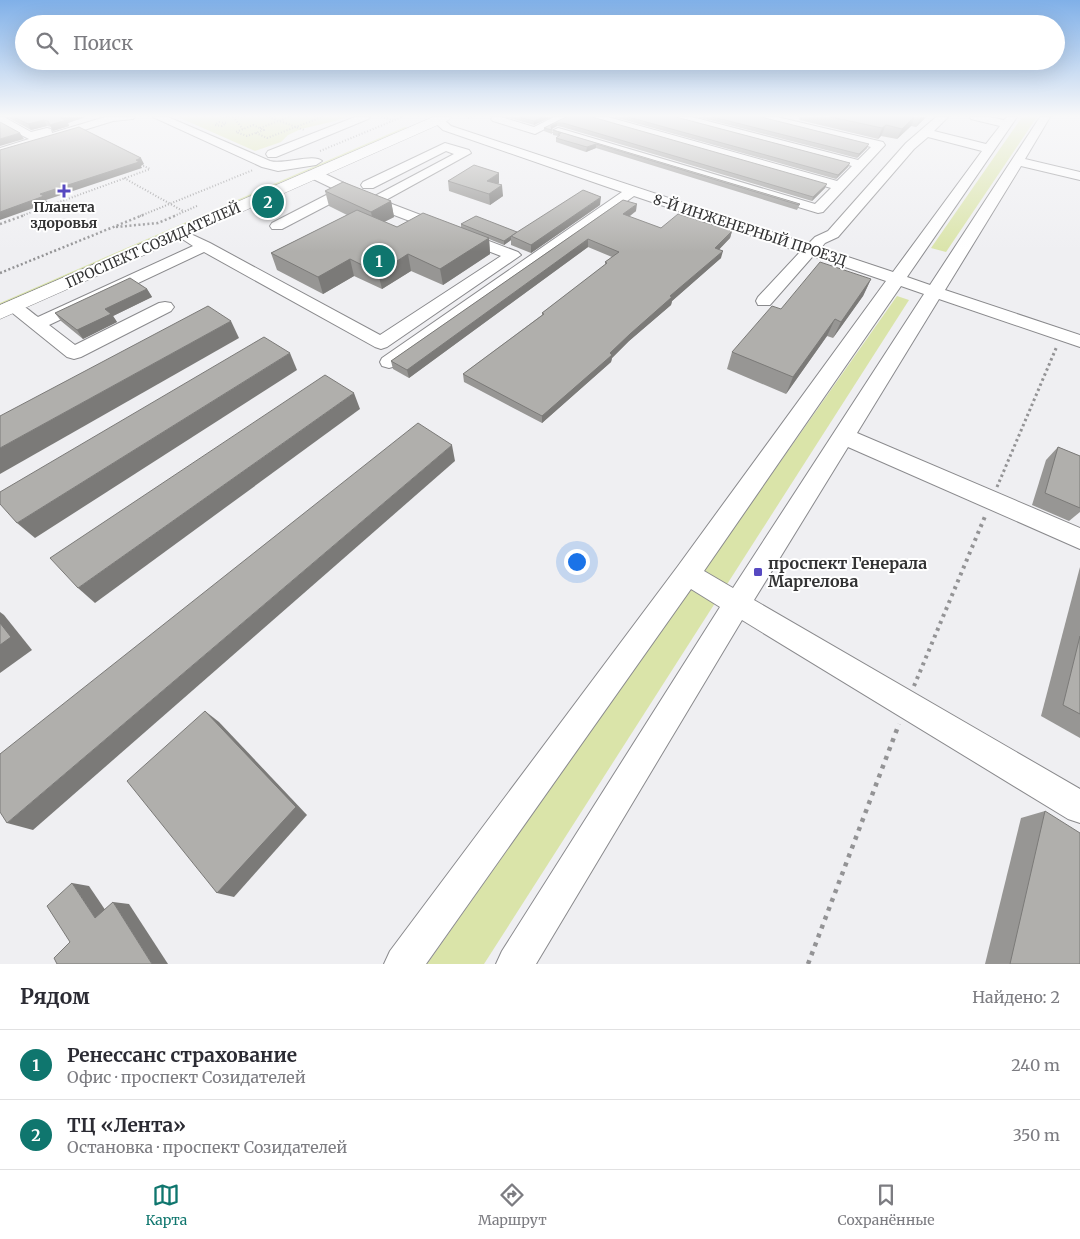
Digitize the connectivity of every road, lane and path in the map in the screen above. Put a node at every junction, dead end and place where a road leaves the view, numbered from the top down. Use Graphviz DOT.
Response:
graph roads {
  1 [pos="262,162"];
  2 [pos="272,162"];
  3 [pos="416,162"];
  4 [pos="450,162"];
  5 [pos="547,162"];
  6 [pos="575,162"];
  7 [pos="660,162"];
  8 [pos="756,162"];
  9 [pos="805,162"];
  10 [pos="852,162"];
  11 [pos="896,162"];
  12 [pos="981,162"];
  13 [pos="1016,162"];
  14 [pos="1025,162"];
  15 [pos="315,163"];
  16 [pos="812,164"];
  17 [pos="860,164"];
  18 [pos="141,167"];
  19 [pos="1080,176"];
  20 [pos="124,178"];
  21 [pos="368,185"];
  22 [pos="840,186"];
  23 [pos="346,190"];
  24 [pos="632,191"];
  25 [pos="373,202"];
  26 [pos="170,204"];
  27 [pos="197,206"];
  28 [pos="184,212"];
  29 [pos="0,224"];
  30 [pos="277,226"];
  31 [pos="113,227"];
  32 [pos="180,233"];
  33 [pos="815,245"];
  34 [pos="204,246"];
  35 [pos="0,273"];
  36 [pos="901,273"];
  37 [pos="938,286"];
  38 [pos="764,301"];
  39 [pos="5,305"];
  40 [pos="165,307"];
  41 [pos="1034,310"];
  42 [pos="36,324"];
  43 [pos="1062,335"];
  44 [pos="1080,341"];
  45 [pos="389,362"];
  46 [pos="843,436"];
  47 [pos="992,501"];
  48 [pos="1080,539"];
  49 [pos="684,579"];
  50 [pos="737,605"];
  51 [pos="906,705"];
  52 [pos="1080,807"];
  53 [pos="403,964"];
  54 [pos="515,964"];
  55 [pos="808,964"];
  1 -- 26 [label="path"];
  2 -- 15 [label="street"];
  3 -- 21 [label="street"];
  4 -- 25 [label="street"];
  5 -- 24 [label="street, 8-Й ИНЖЕНЕРНЫЙ ПРОЕЗД"];
  6 -- 33 [label="street, 8-Й ИНЖЕНЕРНЫЙ ПРОЕЗД"];
  7 -- 22 [label="street"];
  8 -- 22 [label="street"];
  9 -- 16 [label="street"];
  10 -- 17 [label="street"];
  11 -- 33 [label="street"];
  12 -- 36 [label="street"];
  13 -- 37 [label="street"];
  14 -- 19 [label="street"];
  15 -- 23 [label="street"];
  15 -- 32 [label="main road, ПРОСПЕКТ СОЗИДАТЕЛЕЙ"];
  15 -- 39 [label="main road, ПРОСПЕКТ СОЗИДАТЕЛЕЙ"];
  17 -- 22 [label="street"];
  18 -- 20 [label="path"];
  20 -- 26 [label="path"];
  20 -- 29 [label="path"];
  23 -- 25 [label="street"];
  23 -- 30 [label="street"];
  24 -- 33 [label="street, 8-Й ИНЖЕНЕРНЫЙ ПРОЕЗД"];
  24 -- 45 [label="street"];
  25 -- 34 [label="street"];
  26 -- 28 [label="path"];
  26 -- 31 [label="path"];
  27 -- 28 [label="path"];
  28 -- 31 [label="path"];
  31 -- 35 [label="path"];
  32 -- 34 [label="street"];
  32 -- 39 [label="main road, ПРОСПЕКТ СОЗИДАТЕЛЕЙ"];
  33 -- 36 [label="street, 8-Й ИНЖЕНЕРНЫЙ ПРОЕЗД"];
  33 -- 38 [label="street"];
  34 -- 42 [label="street"];
  36 -- 37 [label="street, 8-Й ИНЖЕНЕРНЫЙ ПРОЕЗД"];
  36 -- 49 [label="street"];
  37 -- 41 [label="street, 8-Й ИНЖЕНЕРНЫЙ ПРОЕЗД"];
  37 -- 43 [label="street, 8-Й ИНЖЕНЕРНЫЙ ПРОЕЗД"];
  37 -- 46 [label="street"];
  39 -- 42 [label="street"];
  40 -- 42 [label="street"];
  43 -- 44 [label="street, 8-Й ИНЖЕНЕРНЫЙ ПРОЕЗД"];
  43 -- 47 [label="path"];
  46 -- 47 [label="street"];
  46 -- 50 [label="street"];
  47 -- 48 [label="street"];
  47 -- 51 [label="path"];
  49 -- 50 [label="street"];
  49 -- 53 [label="street"];
  50 -- 51 [label="street"];
  50 -- 54 [label="street"];
  51 -- 52 [label="street"];
  51 -- 55 [label="path"];
}
